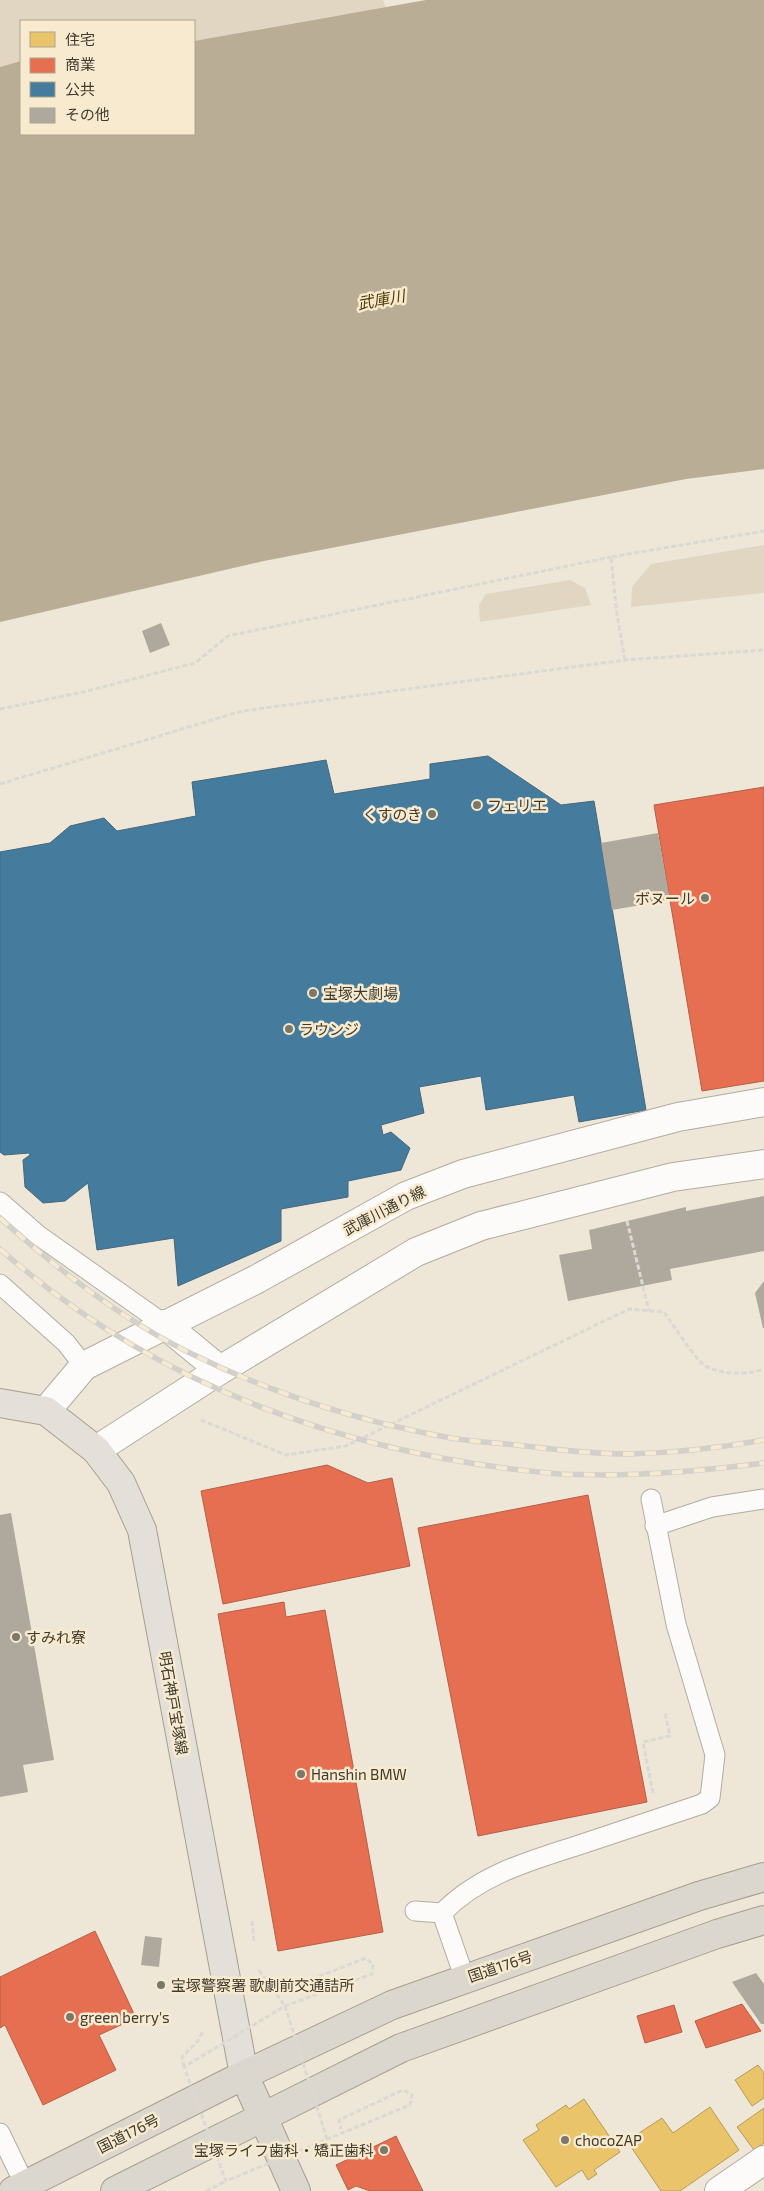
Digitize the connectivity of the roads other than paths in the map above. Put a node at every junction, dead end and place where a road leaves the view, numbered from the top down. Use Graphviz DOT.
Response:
graph roads {
  1 [pos="764,1102"];
  2 [pos="764,1164"];
  3 [pos="0,1202"];
  4 [pos="0,1284"];
  5 [pos="164,1324"];
  6 [pos="84,1366"];
  7 [pos="220,1370"];
  8 [pos="0,1403"];
  9 [pos="46,1411"];
  10 [pos="96,1450"];
  11 [pos="651,1498"];
  12 [pos="764,1499"];
  13 [pos="655,1526"];
  14 [pos="764,1877"];
  15 [pos="414,1911"];
  16 [pos="442,1913"];
  17 [pos="764,1920"];
  18 [pos="465,1979"];
  19 [pos="244,2075"];
  20 [pos="264,2118"];
  21 [pos="0,2133"];
  22 [pos="764,2160"];
  23 [pos="19,2188"];
  24 [pos="115,2191"];
  25 [pos="296,2191"];
  26 [pos="719,2191"];
  1 -- 5 [label="street, 武庫川通り線"];
  2 -- 7 [label="street"];
  3 -- 5 [label="lane"];
  4 -- 6 [label="lane"];
  5 -- 6 [label="street, 武庫川通り線"];
  5 -- 7 [label="street"];
  6 -- 9 [label="street, 武庫川通り線"];
  7 -- 10 [label="street"];
  8 -- 9 [label="main road, 明石神戸宝塚線"];
  9 -- 10 [label="main road, 明石神戸宝塚線"];
  10 -- 19 [label="main road, 明石神戸宝塚線"];
  11 -- 13 [label="lane"];
  12 -- 13 [label="lane"];
  13 -- 16 [label="lane"];
  14 -- 18 [label="highway, 国道176号"];
  15 -- 16 [label="lane"];
  16 -- 18 [label="lane"];
  17 -- 20 [label="highway"];
  18 -- 19 [label="highway, 国道176号"];
  19 -- 20 [label="highway"];
  19 -- 23 [label="highway, 国道176号"];
  20 -- 24 [label="highway"];
  20 -- 25 [label="highway"];
  21 -- 23 [label="lane"];
  22 -- 26 [label="street"];
}
